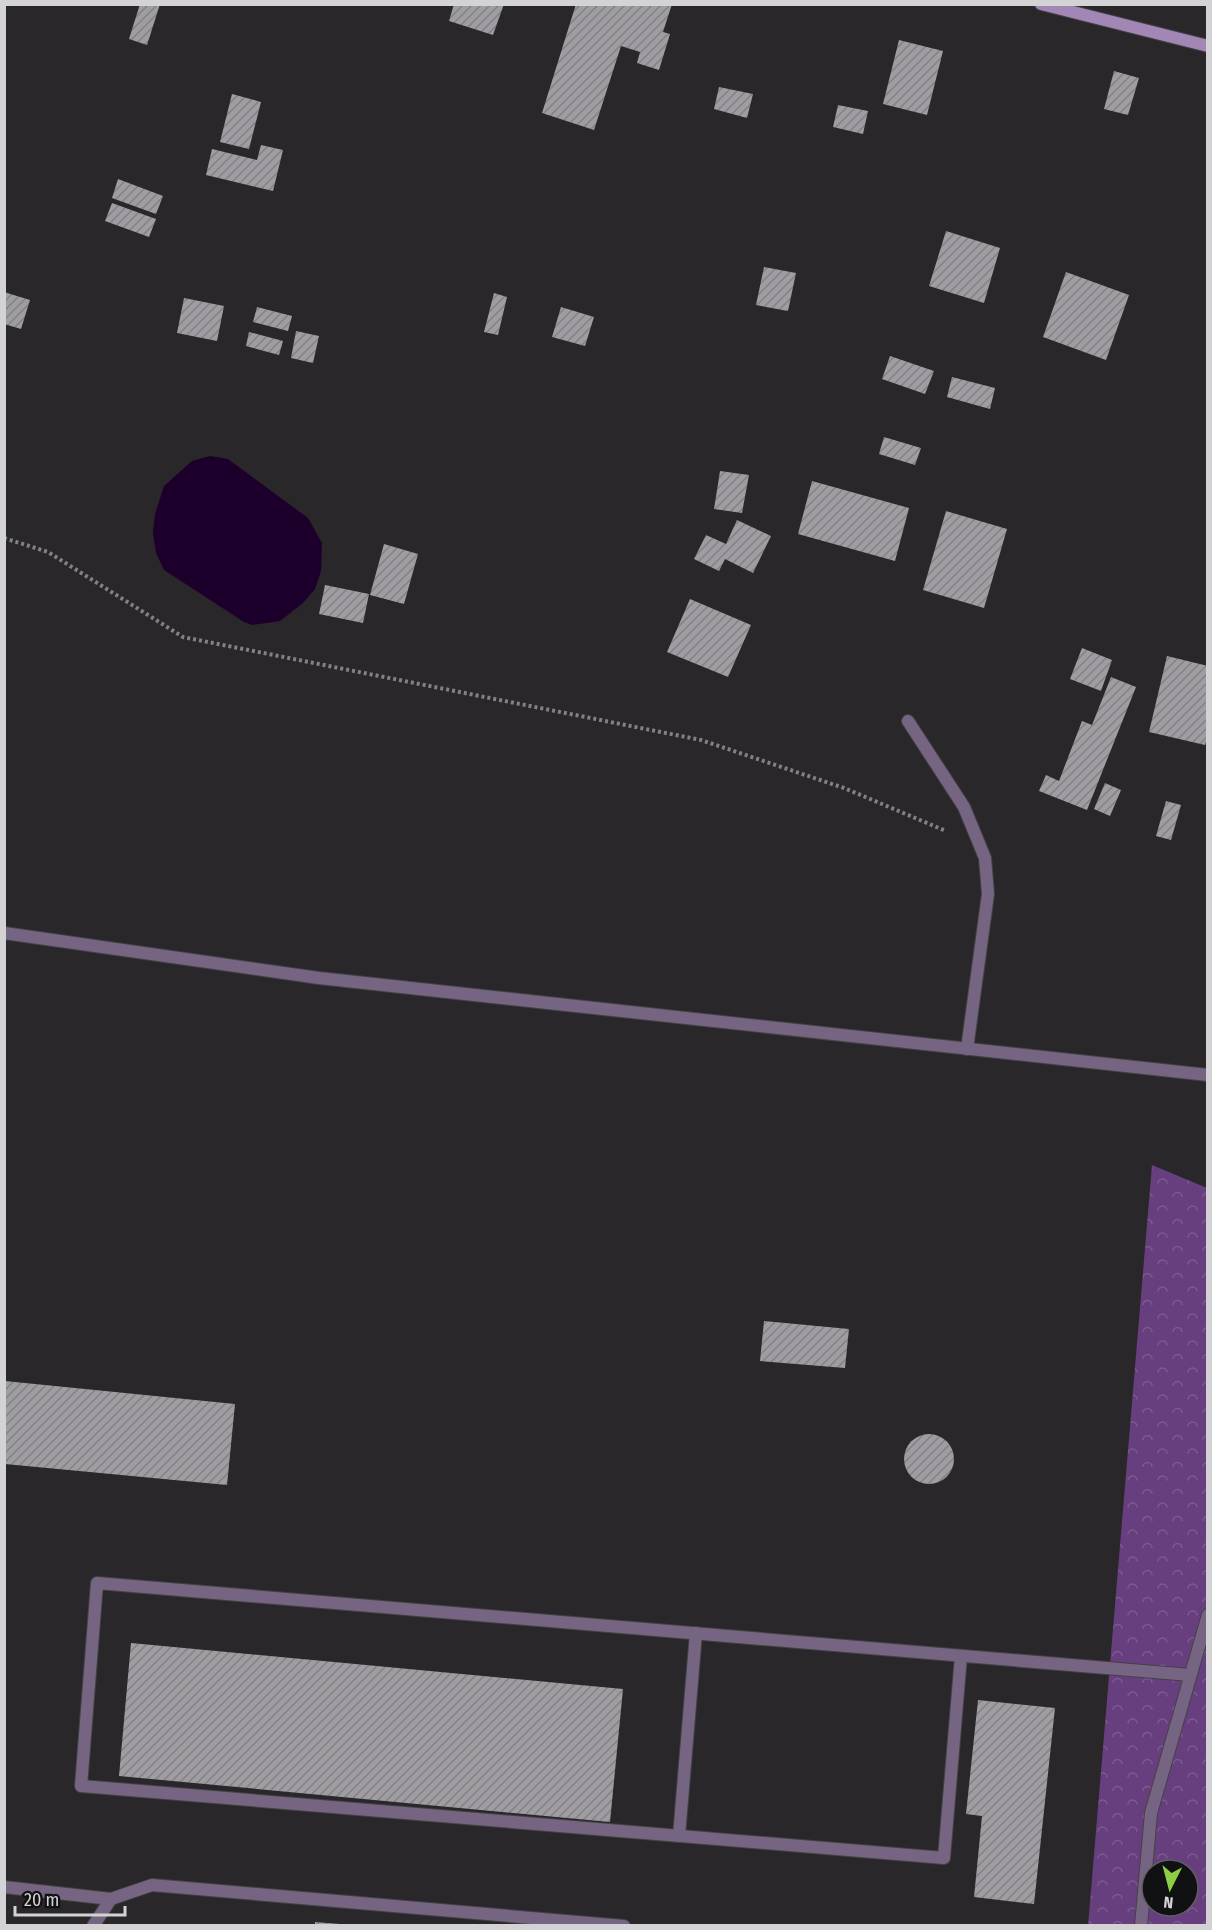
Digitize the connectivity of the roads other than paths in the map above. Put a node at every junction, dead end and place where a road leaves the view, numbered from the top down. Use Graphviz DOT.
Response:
graph roads {
  1 [pos="1041,4"];
  2 [pos="1208,46"];
  3 [pos="908,721"];
  4 [pos="4,933"];
  5 [pos="968,1049"];
  6 [pos="1208,1075"];
  7 [pos="1208,1615"];
  8 [pos="696,1633"];
  9 [pos="961,1656"];
  10 [pos="1190,1675"];
  11 [pos="679,1836"];
  12 [pos="4,1887"];
  13 [pos="111,1899"];
  14 [pos="501,1920"];
  15 [pos="93,1926"];
  16 [pos="624,1926"];
  17 [pos="1141,1926"];
  1 -- 2 [label="main road"];
  3 -- 5 [label="street"];
  4 -- 5 [label="street"];
  5 -- 6 [label="street"];
  7 -- 10 [label="street"];
  8 -- 9 [label="street"];
  8 -- 11 [label="street"];
  8 -- 11 [label="street"];
  9 -- 10 [label="street"];
  9 -- 11 [label="street"];
  10 -- 17 [label="street"];
  12 -- 13 [label="street"];
  13 -- 14 [label="street"];
  13 -- 15 [label="street"];
  14 -- 16 [label="street"];
}
